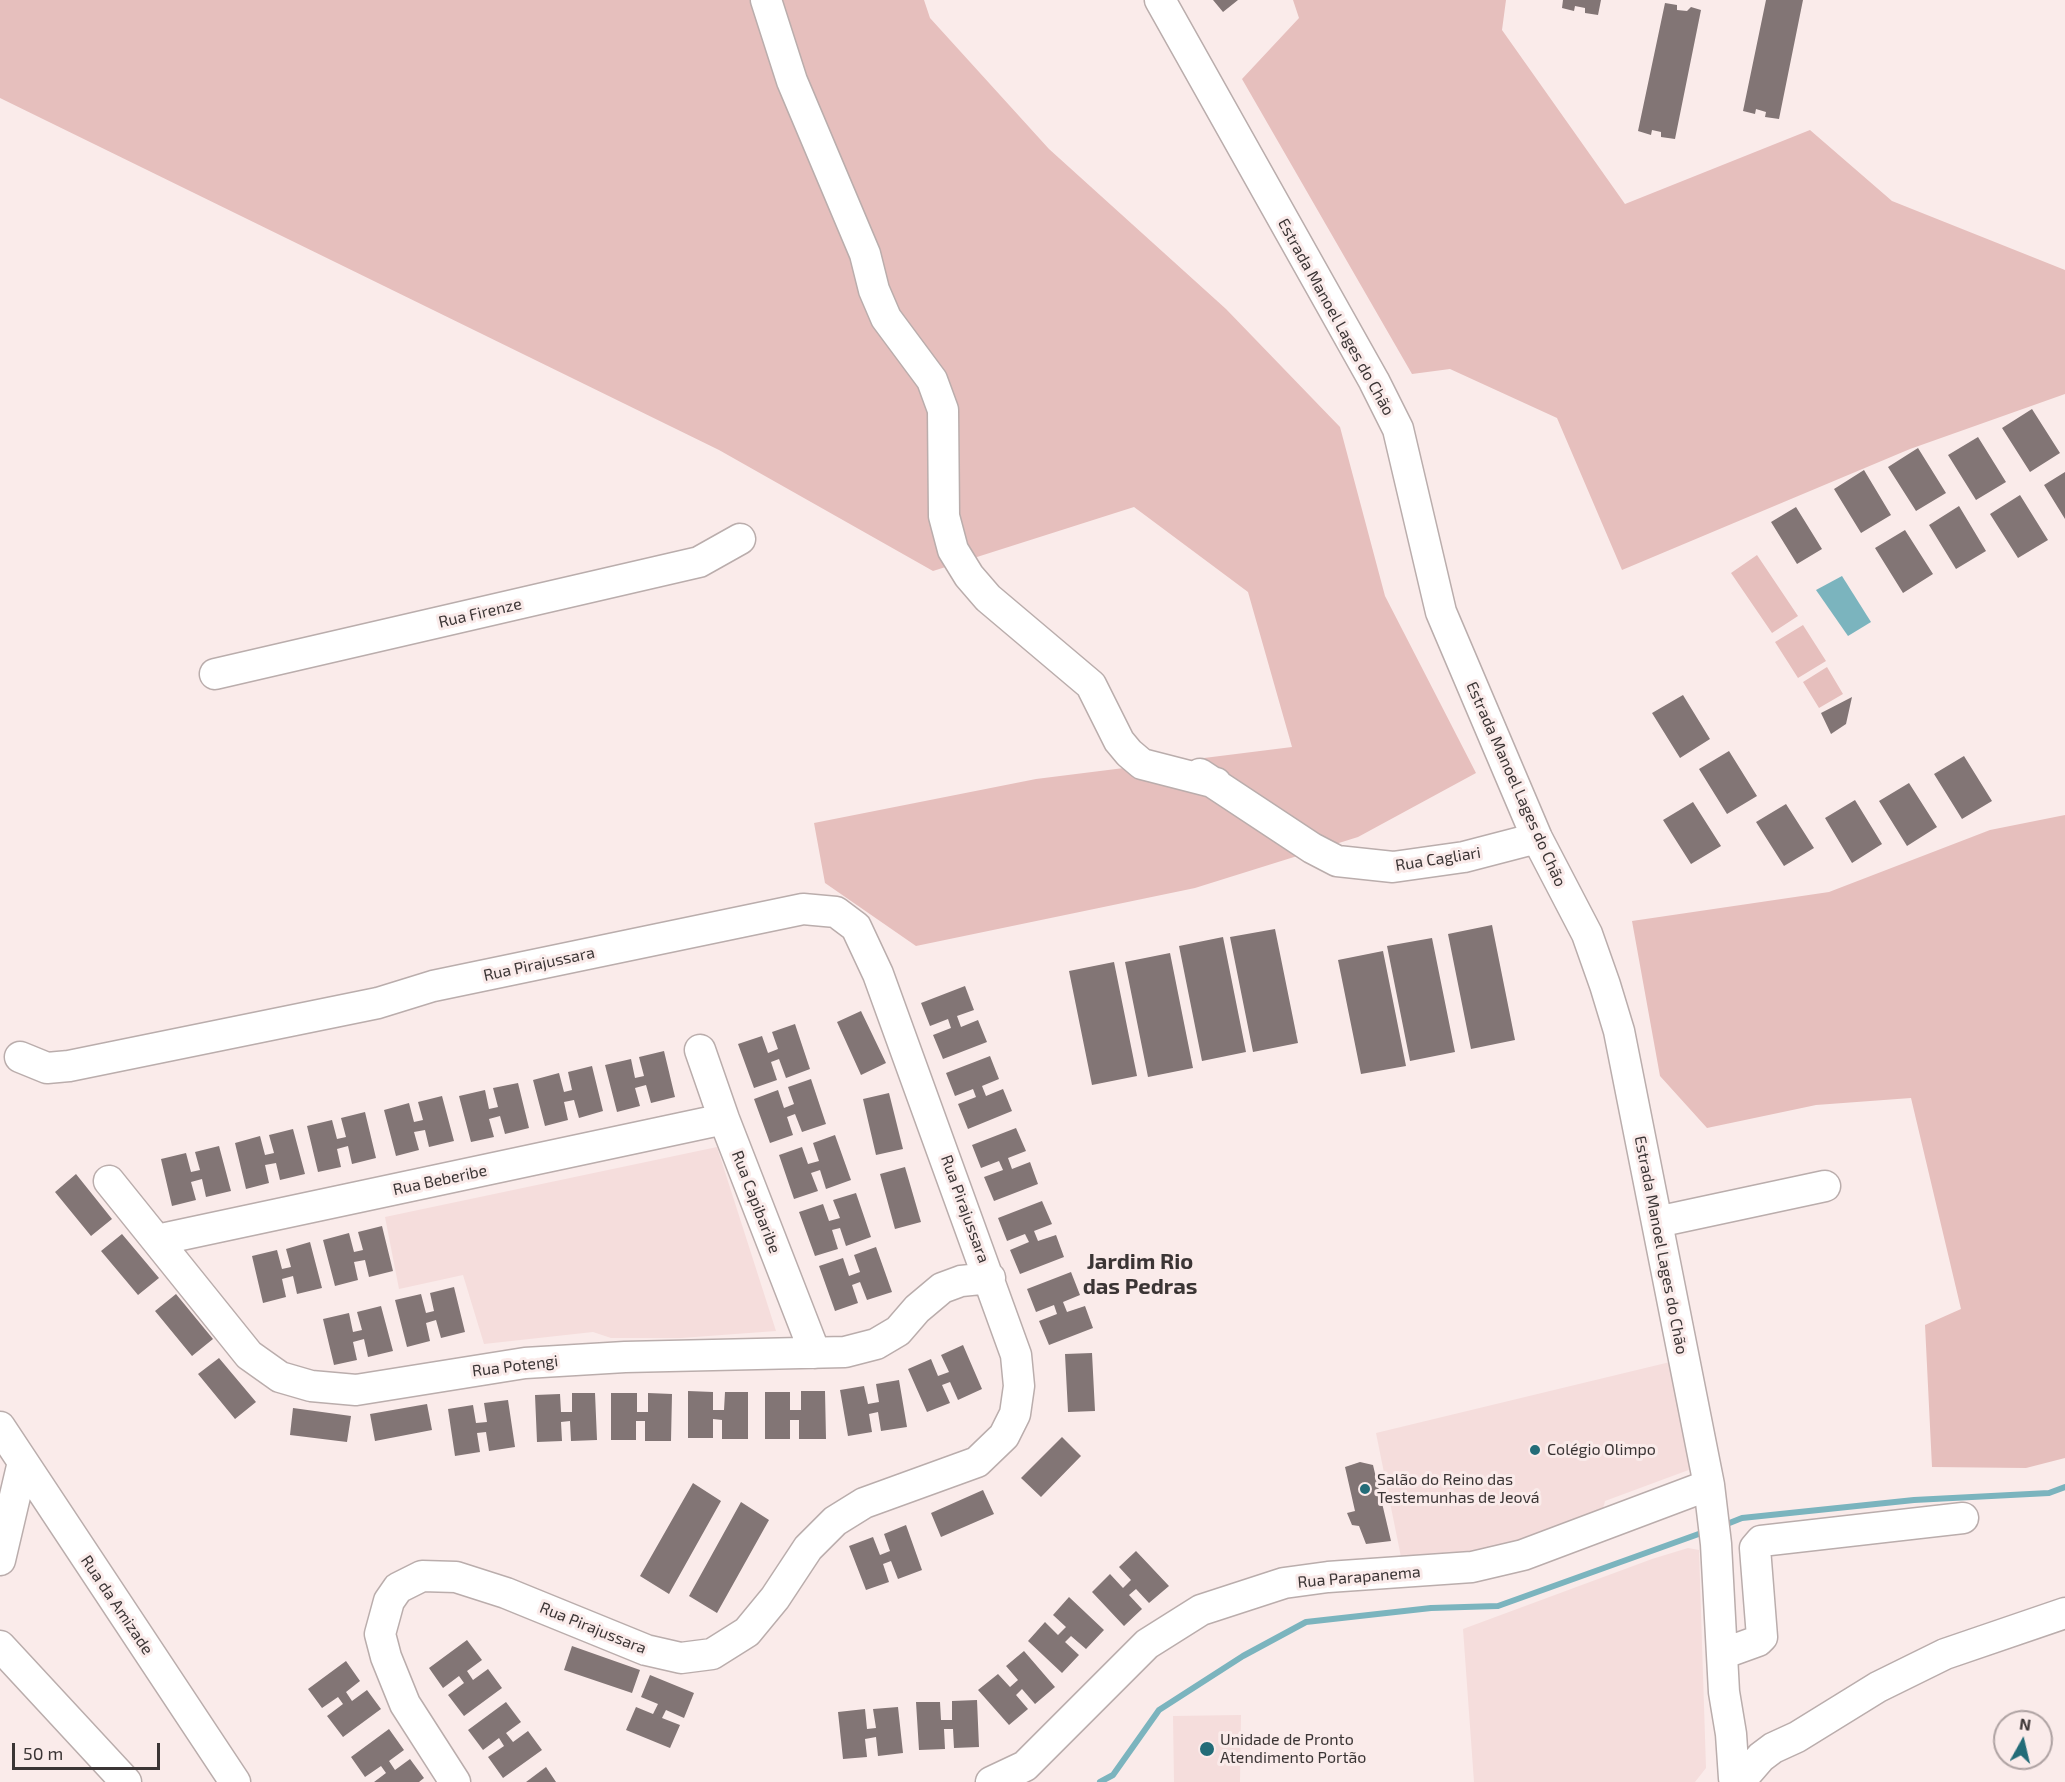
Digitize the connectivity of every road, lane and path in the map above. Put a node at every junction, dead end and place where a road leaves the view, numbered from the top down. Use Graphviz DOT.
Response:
graph roads {
  1 [pos="766,0"];
  2 [pos="1160,0"];
  3 [pos="740,539"];
  4 [pos="215,674"];
  5 [pos="1108,722"];
  6 [pos="1216,783"];
  7 [pos="1537,838"];
  8 [pos="700,1050"];
  9 [pos="20,1057"];
  10 [pos="724,1119"];
  11 [pos="109,1180"];
  12 [pos="1825,1186"];
  13 [pos="1657,1222"];
  14 [pos="157,1240"];
  15 [pos="990,1278"];
  16 [pos="815,1353"];
  17 [pos="0,1426"];
  18 [pos="23,1462"];
  19 [pos="1711,1497"];
  20 [pos="1963,1518"];
  21 [pos="0,1560"];
  22 [pos="2065,1614"];
  23 [pos="0,1646"];
  24 [pos="1722,1654"];
  25 [pos="1735,1781"];
  26 [pos="126,1782"];
  27 [pos="236,1782"];
  28 [pos="455,1782"];
  29 [pos="991,1782"];
  1 -- 5 [label="street"];
  2 -- 7 [label="street, Estrada Manoel Lages do Chão"];
  3 -- 4 [label="street, Rua Firenze"];
  5 -- 6 [label="street, Rua Cagliari"];
  5 -- 6 [label="street, Rua Cagliari"];
  6 -- 7 [label="street, Rua Cagliari"];
  7 -- 13 [label="street, Estrada Manoel Lages do Chão"];
  8 -- 10 [label="street, Rua Capibaribe"];
  9 -- 15 [label="street, Rua Pirajussara"];
  10 -- 14 [label="street, Rua Beberibe"];
  10 -- 16 [label="street, Rua Capibaribe"];
  11 -- 14 [label="street, Rua Potengi"];
  12 -- 13 [label="street"];
  13 -- 19 [label="street, Estrada Manoel Lages do Chão"];
  14 -- 16 [label="street, Rua Potengi"];
  15 -- 16 [label="street, Rua Potengi"];
  15 -- 28 [label="street, Rua Pirajussara"];
  17 -- 18 [label="street, Rua da Amizade"];
  18 -- 21 [label="street"];
  18 -- 27 [label="street, Rua da Amizade"];
  19 -- 24 [label="street, Estrada Manoel Lages do Chão"];
  19 -- 29 [label="street, Rua Parapanema"];
  20 -- 24 [label="street"];
  22 -- 25 [label="street"];
  23 -- 26 [label="street"];
  24 -- 25 [label="street, Estrada Manoel Lages do Chão"];
}
